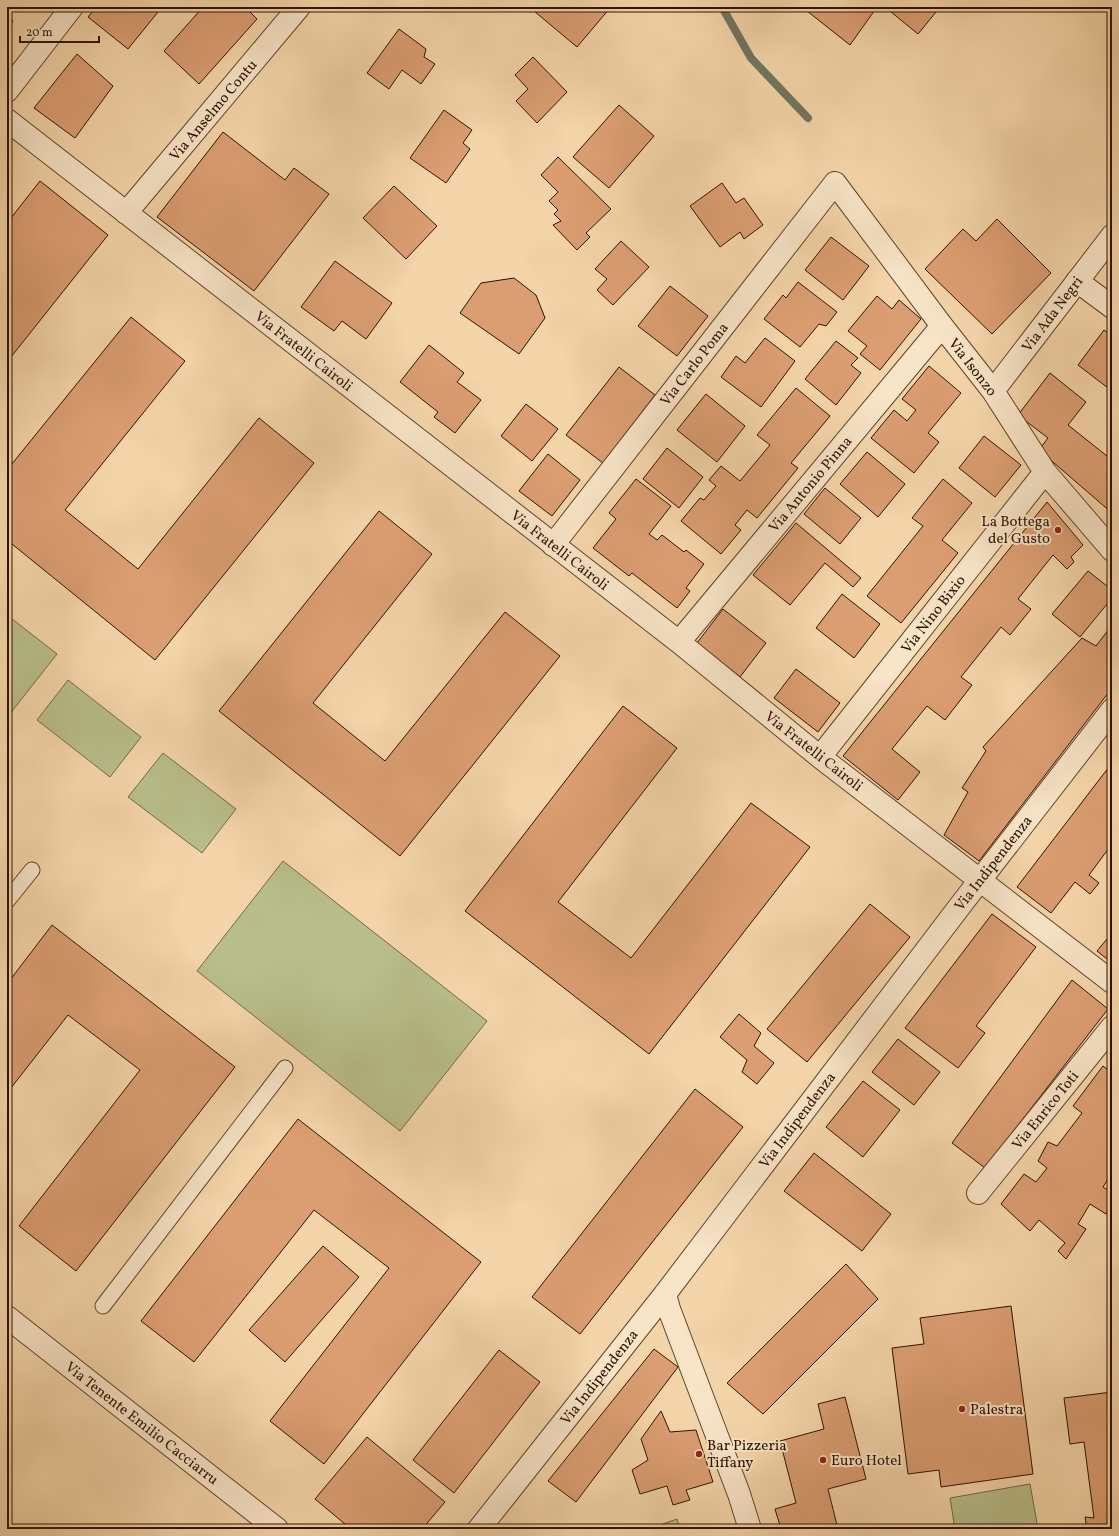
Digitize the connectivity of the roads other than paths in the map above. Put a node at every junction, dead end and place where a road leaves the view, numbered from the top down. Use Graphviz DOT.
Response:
graph roads {
  1 [pos="72,7"];
  2 [pos="299,7"];
  3 [pos="7,91"];
  4 [pos="7,120"];
  5 [pos="834,183"];
  6 [pos="126,214"];
  7 [pos="1112,236"];
  8 [pos="1077,281"];
  9 [pos="1112,307"];
  10 [pos="942,326"];
  11 [pos="993,391"];
  12 [pos="1045,472"];
  13 [pos="553,545"];
  14 [pos="1112,550"];
  15 [pos="678,642"];
  16 [pos="1112,710"];
  17 [pos="820,757"];
  18 [pos="32,870"];
  19 [pos="980,880"];
  20 [pos="7,901"];
  21 [pos="1112,982"];
  22 [pos="1112,1026"];
  23 [pos="285,1068"];
  24 [pos="978,1193"];
  25 [pos="665,1294"];
  26 [pos="103,1306"];
  27 [pos="7,1317"];
  28 [pos="276,1529"];
  29 [pos="479,1529"];
  30 [pos="750,1529"];
  1 -- 3 [label="street"];
  2 -- 6 [label="street, Via Anselmo Contu"];
  4 -- 6 [label="street, Via Fratelli Cairoli"];
  5 -- 10 [label="street, Via Isonzo"];
  5 -- 13 [label="street, Via Carlo Poma"];
  6 -- 13 [label="street, Via Fratelli Cairoli"];
  7 -- 8 [label="street, Via Ada Negri"];
  8 -- 9 [label="street"];
  8 -- 11 [label="street, Via Ada Negri"];
  10 -- 11 [label="street, Via Isonzo"];
  10 -- 15 [label="street, Via Antonio Pinna"];
  11 -- 12 [label="street, Via Isonzo"];
  12 -- 14 [label="street, Via Isonzo"];
  12 -- 17 [label="street, Via Nino Bixio"];
  13 -- 15 [label="street, Via Fratelli Cairoli"];
  15 -- 17 [label="street, Via Fratelli Cairoli"];
  16 -- 19 [label="street, Via Indipendenza"];
  17 -- 19 [label="street, Via Fratelli Cairoli"];
  18 -- 20 [label="lane"];
  19 -- 21 [label="street, Via Fratelli Cairoli"];
  19 -- 25 [label="street, Via Indipendenza"];
  22 -- 24 [label="street, Via Enrico Toti"];
  23 -- 26 [label="lane"];
  25 -- 29 [label="street, Via Indipendenza"];
  25 -- 30 [label="street"];
  27 -- 28 [label="street, Via Tenente Emilio Cacciarru"];
}
